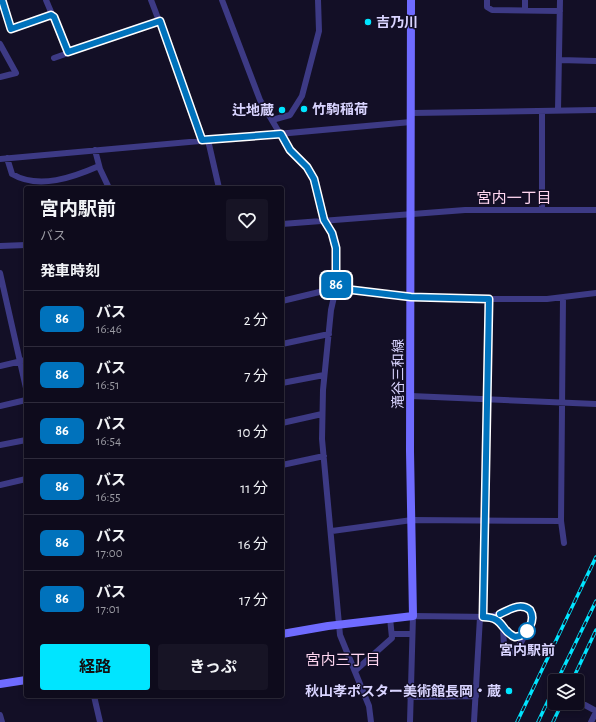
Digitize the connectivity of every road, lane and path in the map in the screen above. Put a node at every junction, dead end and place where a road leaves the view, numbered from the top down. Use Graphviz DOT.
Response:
graph roads {
  1 [pos="2,0"];
  2 [pos="46,0"];
  3 [pos="151,0"];
  4 [pos="222,0"];
  5 [pos="318,0"];
  6 [pos="411,0"];
  7 [pos="486,0"];
  8 [pos="525,0"];
  9 [pos="560,0"];
  10 [pos="525,10"];
  11 [pos="560,10"];
  12 [pos="51,15"];
  13 [pos="160,21"];
  14 [pos="0,44"];
  15 [pos="68,52"];
  16 [pos="54,58"];
  17 [pos="560,60"];
  18 [pos="596,61"];
  19 [pos="0,77"];
  20 [pos="558,110"];
  21 [pos="596,110"];
  22 [pos="542,111"];
  23 [pos="412,113"];
  24 [pos="272,120"];
  25 [pos="410,122"];
  26 [pos="281,134"];
  27 [pos="205,140"];
  28 [pos="95,150"];
  29 [pos="3,158"];
  30 [pos="99,166"];
  31 [pos="108,186"];
  32 [pos="218,186"];
  33 [pos="542,210"];
  34 [pos="596,210"];
  35 [pos="411,214"];
  36 [pos="324,220"];
  37 [pos="284,224"];
  38 [pos="24,245"];
  39 [pos="0,246"];
  40 [pos="0,273"];
  41 [pos="336,288"];
  42 [pos="596,293"];
  43 [pos="411,297"];
  44 [pos="564,297"];
  45 [pos="489,299"];
  46 [pos="284,301"];
  47 [pos="330,334"];
  48 [pos="284,344"];
  49 [pos="23,361"];
  50 [pos="0,366"];
  51 [pos="324,375"];
  52 [pos="284,383"];
  53 [pos="411,396"];
  54 [pos="24,400"];
  55 [pos="487,400"];
  56 [pos="563,402"];
  57 [pos="596,404"];
  58 [pos="0,406"];
  59 [pos="322,414"];
  60 [pos="284,422"];
  61 [pos="24,440"];
  62 [pos="0,445"];
  63 [pos="324,456"];
  64 [pos="284,465"];
  65 [pos="24,479"];
  66 [pos="0,485"];
  67 [pos="412,520"];
  68 [pos="485,520"];
  69 [pos="561,521"];
  70 [pos="332,531"];
  71 [pos="564,543"];
  72 [pos="413,616"];
  73 [pos="484,617"];
  74 [pos="390,618"];
  75 [pos="339,625"];
  76 [pos="503,626"];
  77 [pos="526,632"];
  78 [pos="284,634"];
  79 [pos="392,634"];
  80 [pos="412,634"];
  81 [pos="356,670"];
  82 [pos="24,680"];
  83 [pos="0,684"];
  84 [pos="476,696"];
  85 [pos="410,697"];
  86 [pos="94,698"];
  87 [pos="585,705"];
  88 [pos="596,712"];
  89 [pos="0,715"];
  90 [pos="2,722"];
  91 [pos="100,722"];
  92 [pos="371,722"];
  93 [pos="410,722"];
  94 [pos="474,722"];
  95 [pos="592,722"];
  1 -- 12 [label="street"];
  2 -- 12 [label="street"];
  3 -- 13 [label="street"];
  4 -- 24 [label="street"];
  5 -- 24 [label="street"];
  6 -- 23 [label="main road, 滝谷三和線"];
  7 -- 10 [label="street"];
  8 -- 10 [label="street"];
  9 -- 11 [label="street"];
  10 -- 11 [label="street"];
  11 -- 17 [label="street"];
  12 -- 15 [label="street"];
  13 -- 15 [label="street"];
  13 -- 27 [label="street"];
  14 -- 19 [label="street"];
  15 -- 16 [label="street"];
  17 -- 18 [label="street"];
  17 -- 20 [label="street"];
  20 -- 21 [label="street"];
  20 -- 22 [label="street"];
  22 -- 23 [label="street"];
  22 -- 33 [label="street"];
  23 -- 25 [label="main road, 滝谷三和線"];
  24 -- 26 [label="street"];
  25 -- 26 [label="street"];
  25 -- 35 [label="main road, 滝谷三和線"];
  26 -- 27 [label="street"];
  26 -- 36 [label="street"];
  27 -- 28 [label="street"];
  27 -- 32 [label="street"];
  28 -- 29 [label="street"];
  28 -- 30 [label="street"];
  29 -- 30 [label="street"];
  30 -- 31 [label="street"];
  33 -- 34 [label="street"];
  33 -- 35 [label="street"];
  35 -- 36 [label="street"];
  35 -- 43 [label="main road, 滝谷三和線"];
  36 -- 37 [label="street"];
  36 -- 41 [label="street"];
  38 -- 39 [label="street"];
  40 -- 49 [label="street"];
  41 -- 43 [label="street"];
  41 -- 46 [label="street"];
  41 -- 47 [label="street"];
  42 -- 44 [label="street"];
  43 -- 45 [label="street"];
  43 -- 53 [label="main road, 滝谷三和線"];
  44 -- 45 [label="street"];
  44 -- 56 [label="street"];
  45 -- 55 [label="street"];
  47 -- 48 [label="street"];
  47 -- 51 [label="street"];
  49 -- 50 [label="street"];
  51 -- 52 [label="street"];
  51 -- 59 [label="street"];
  53 -- 55 [label="street"];
  53 -- 67 [label="main road, 滝谷三和線"];
  54 -- 58 [label="street"];
  55 -- 56 [label="street"];
  55 -- 68 [label="street"];
  56 -- 57 [label="street"];
  56 -- 69 [label="street"];
  59 -- 60 [label="street"];
  59 -- 63 [label="street"];
  61 -- 62 [label="street"];
  63 -- 64 [label="street"];
  63 -- 70 [label="street"];
  65 -- 66 [label="street"];
  67 -- 68 [label="street"];
  67 -- 70 [label="street"];
  67 -- 72 [label="main road, 滝谷三和線"];
  68 -- 69 [label="street"];
  68 -- 73 [label="street"];
  69 -- 71 [label="street"];
  70 -- 75 [label="street"];
  72 -- 73 [label="street"];
  72 -- 74 [label="main road"];
  72 -- 80 [label="street"];
  73 -- 76 [label="street"];
  73 -- 77 [label="street"];
  73 -- 84 [label="street"];
  74 -- 75 [label="main road"];
  74 -- 79 [label="street"];
  75 -- 78 [label="main road"];
  75 -- 81 [label="street"];
  76 -- 77 [label="street"];
  76 -- 77 [label="street"];
  79 -- 80 [label="street"];
  79 -- 81 [label="street"];
  80 -- 85 [label="street"];
  81 -- 92 [label="street"];
  82 -- 83 [label="main road"];
  84 -- 85 [label="street"];
  84 -- 94 [label="street"];
  85 -- 93 [label="street"];
  86 -- 91 [label="street"];
  87 -- 88 [label="street"];
  88 -- 95 [label="street"];
  89 -- 90 [label="street"];
}
